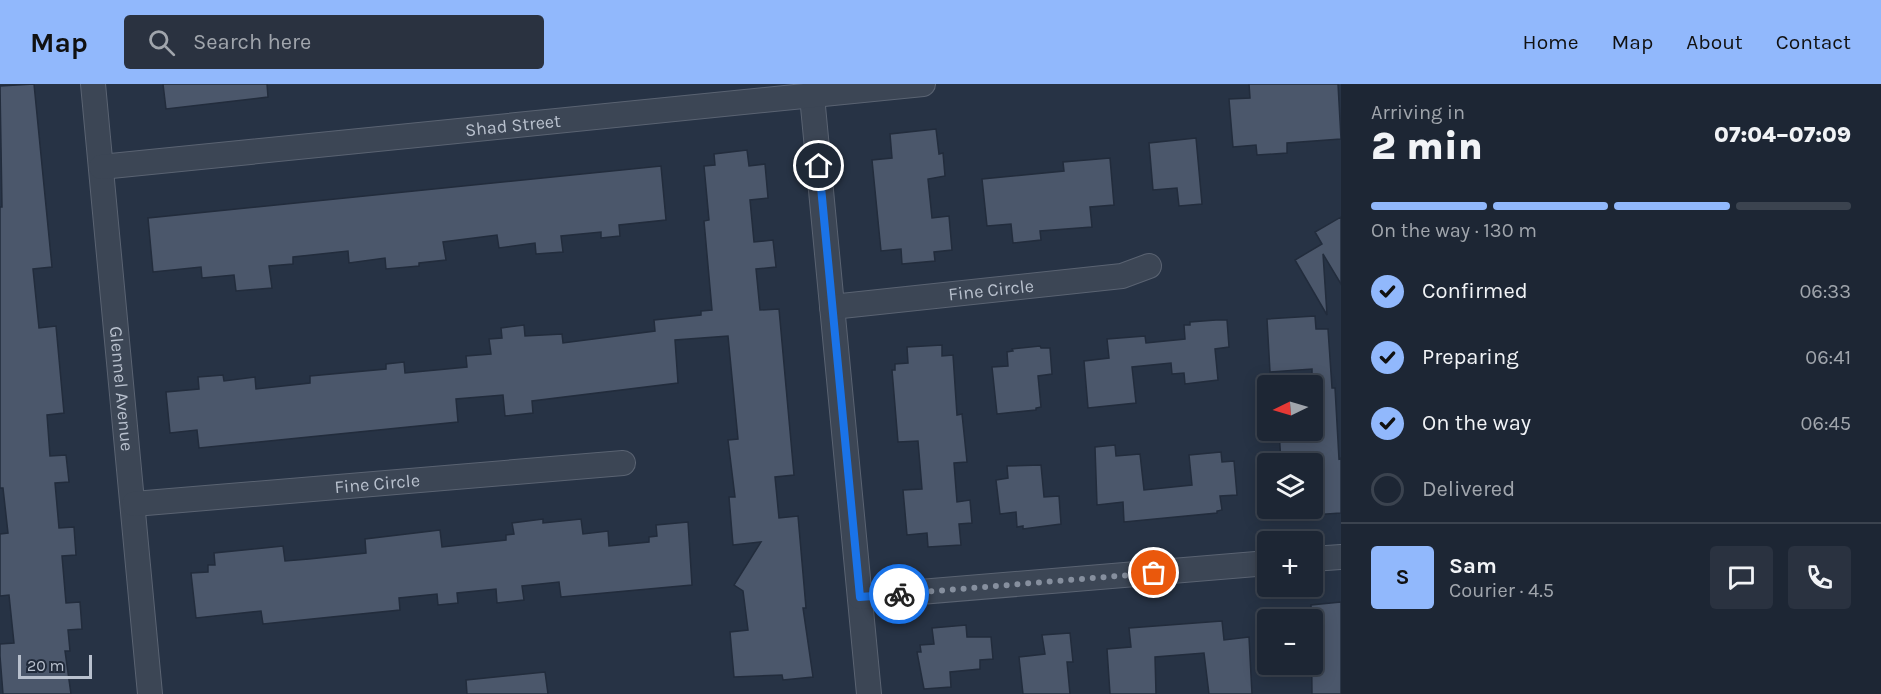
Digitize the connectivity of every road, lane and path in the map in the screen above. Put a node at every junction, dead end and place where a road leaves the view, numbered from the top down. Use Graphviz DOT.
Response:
graph roads {
  1 [pos="93,84"];
  2 [pos="923,84"];
  3 [pos="812,96"];
  4 [pos="101,167"];
  5 [pos="1149,266"];
  6 [pos="832,307"];
  7 [pos="623,463"];
  8 [pos="134,504"];
  9 [pos="1341,557"];
  10 [pos="1323,559"];
  11 [pos="1257,564"];
  12 [pos="860,597"];
  13 [pos="150,694"];
  14 [pos="869,694"];
  1 -- 4 [label="street, Glennel Avenue"];
  2 -- 3 [label="street, Shad Street"];
  3 -- 4 [label="street, Shad Street"];
  3 -- 6 [label="street"];
  4 -- 8 [label="street, Glennel Avenue"];
  5 -- 6 [label="street, Fine Circle"];
  6 -- 12 [label="street"];
  7 -- 8 [label="street, Fine Circle"];
  8 -- 13 [label="street, Glennel Avenue"];
  9 -- 10 [label="street"];
  11 -- 12 [label="street"];
  12 -- 14 [label="street"];
}
